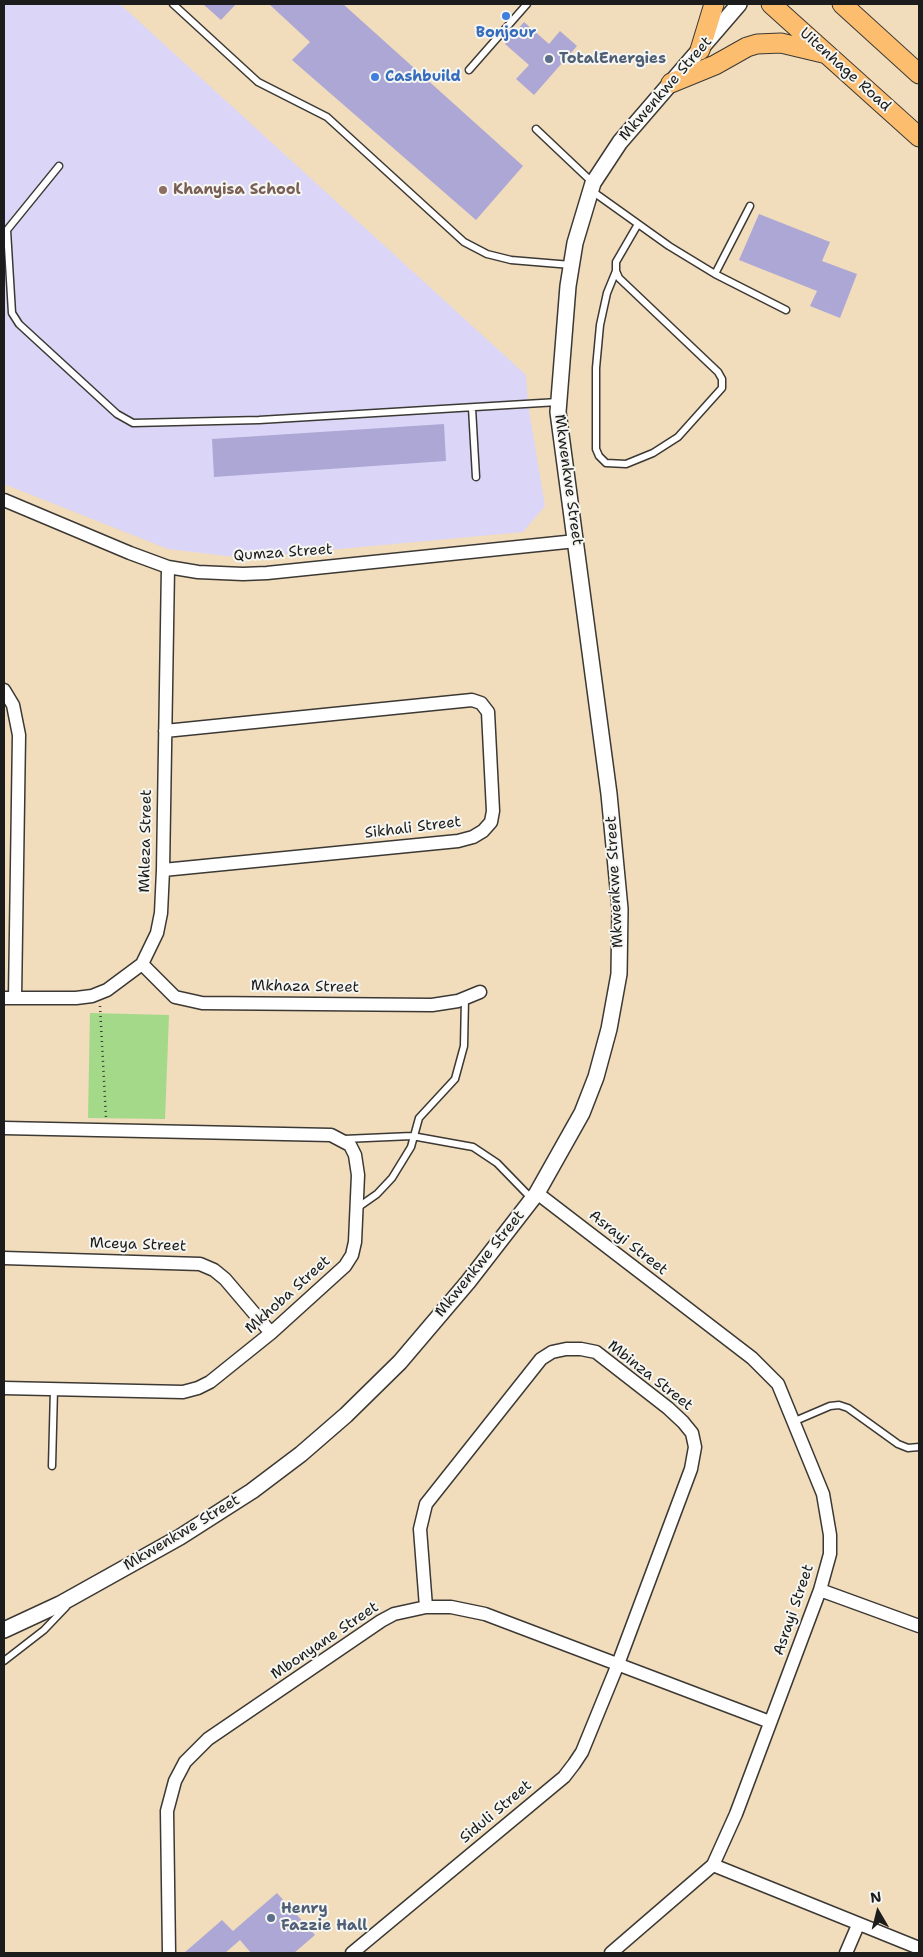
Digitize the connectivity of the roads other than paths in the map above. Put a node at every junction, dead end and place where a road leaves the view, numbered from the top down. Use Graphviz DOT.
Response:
graph roads {
  1 [pos="173,4"];
  2 [pos="527,4"];
  3 [pos="714,4"];
  4 [pos="740,4"];
  5 [pos="770,4"];
  6 [pos="842,4"];
  7 [pos="700,50"];
  8 [pos="827,54"];
  9 [pos="469,70"];
  10 [pos="919,74"];
  11 [pos="671,83"];
  12 [pos="536,129"];
  13 [pos="919,137"];
  14 [pos="59,166"];
  15 [pos="592,187"];
  16 [pos="750,206"];
  17 [pos="638,224"];
  18 [pos="571,265"];
  19 [pos="616,271"];
  20 [pos="715,274"];
  21 [pos="786,310"];
  22 [pos="558,402"];
  23 [pos="472,408"];
  24 [pos="476,477"];
  25 [pos="4,500"];
  26 [pos="576,541"];
  27 [pos="168,567"];
  28 [pos="4,690"];
  29 [pos="164,731"];
  30 [pos="163,870"];
  31 [pos="142,964"];
  32 [pos="480,992"];
  33 [pos="9,998"];
  34 [pos="466,998"];
  35 [pos="4,1128"];
  36 [pos="412,1136"];
  37 [pos="342,1140"];
  38 [pos="534,1196"];
  39 [pos="357,1208"];
  40 [pos="4,1258"];
  41 [pos="271,1333"];
  42 [pos="4,1388"];
  43 [pos="54,1389"];
  44 [pos="795,1421"];
  45 [pos="919,1447"];
  46 [pos="52,1466"];
  47 [pos="820,1590"];
  48 [pos="79,1593"];
  49 [pos="426,1608"];
  50 [pos="919,1626"];
  51 [pos="4,1630"];
  52 [pos="4,1661"];
  53 [pos="618,1664"];
  54 [pos="770,1722"];
  55 [pos="713,1865"];
  56 [pos="858,1925"];
  57 [pos="919,1948"];
  58 [pos="169,1953"];
  59 [pos="352,1953"];
  60 [pos="610,1953"];
  61 [pos="846,1953"];
  1 -- 18 [label="lane"];
  2 -- 9 [label="lane"];
  3 -- 7 [label="main road"];
  4 -- 7 [label="street, Mkwenkwe Street"];
  5 -- 8 [label="main road, Uitenhage Road"];
  6 -- 10 [label="main road"];
  7 -- 11 [label="street, Mkwenkwe Street"];
  8 -- 11 [label="main road"];
  8 -- 13 [label="main road, Uitenhage Road"];
  11 -- 15 [label="street, Mkwenkwe Street"];
  12 -- 15 [label="lane"];
  14 -- 23 [label="lane"];
  15 -- 17 [label="lane"];
  15 -- 18 [label="street, Mkwenkwe Street"];
  16 -- 20 [label="lane"];
  17 -- 19 [label="lane"];
  17 -- 20 [label="lane"];
  18 -- 22 [label="street, Mkwenkwe Street"];
  19 -- 19 [label="lane"];
  20 -- 21 [label="lane"];
  22 -- 23 [label="lane"];
  22 -- 26 [label="street, Mkwenkwe Street"];
  23 -- 24 [label="lane"];
  25 -- 27 [label="street, Qumza Street"];
  26 -- 27 [label="street, Qumza Street"];
  26 -- 38 [label="street, Mkwenkwe Street"];
  27 -- 29 [label="street, Mhleza Street"];
  28 -- 33 [label="street"];
  29 -- 30 [label="street, Mhleza Street"];
  29 -- 30 [label="street, Sikhali Street"];
  30 -- 31 [label="street, Mhleza Street"];
  31 -- 33 [label="street"];
  31 -- 34 [label="street, Mkhaza Street"];
  32 -- 34 [label="street, Mkhaza Street"];
  34 -- 36 [label="lane"];
  35 -- 37 [label="street"];
  36 -- 37 [label="lane"];
  36 -- 38 [label="lane"];
  36 -- 39 [label="lane"];
  37 -- 39 [label="street, Mkhoba Street"];
  38 -- 44 [label="street, Asrayi Street"];
  38 -- 48 [label="street, Mkwenkwe Street"];
  39 -- 41 [label="street, Mkhoba Street"];
  40 -- 41 [label="street, Mceya Street"];
  41 -- 43 [label="street, Mkhoba Street"];
  42 -- 43 [label="street, Mkhoba Street"];
  43 -- 46 [label="lane"];
  44 -- 45 [label="lane"];
  44 -- 47 [label="street, Asrayi Street"];
  47 -- 50 [label="street"];
  47 -- 54 [label="street, Asrayi Street"];
  48 -- 51 [label="street, Mkwenkwe Street"];
  48 -- 52 [label="lane"];
  49 -- 53 [label="street, Mbonyane Street"];
  49 -- 53 [label="street, Mbinza Street"];
  49 -- 58 [label="street, Mbonyane Street"];
  53 -- 54 [label="street, Mbonyane Street"];
  53 -- 59 [label="street, Siduli Street"];
  54 -- 55 [label="street, Asrayi Street"];
  55 -- 56 [label="street"];
  55 -- 60 [label="street, Asrayi Street"];
  56 -- 57 [label="street"];
  56 -- 61 [label="street"];
}
